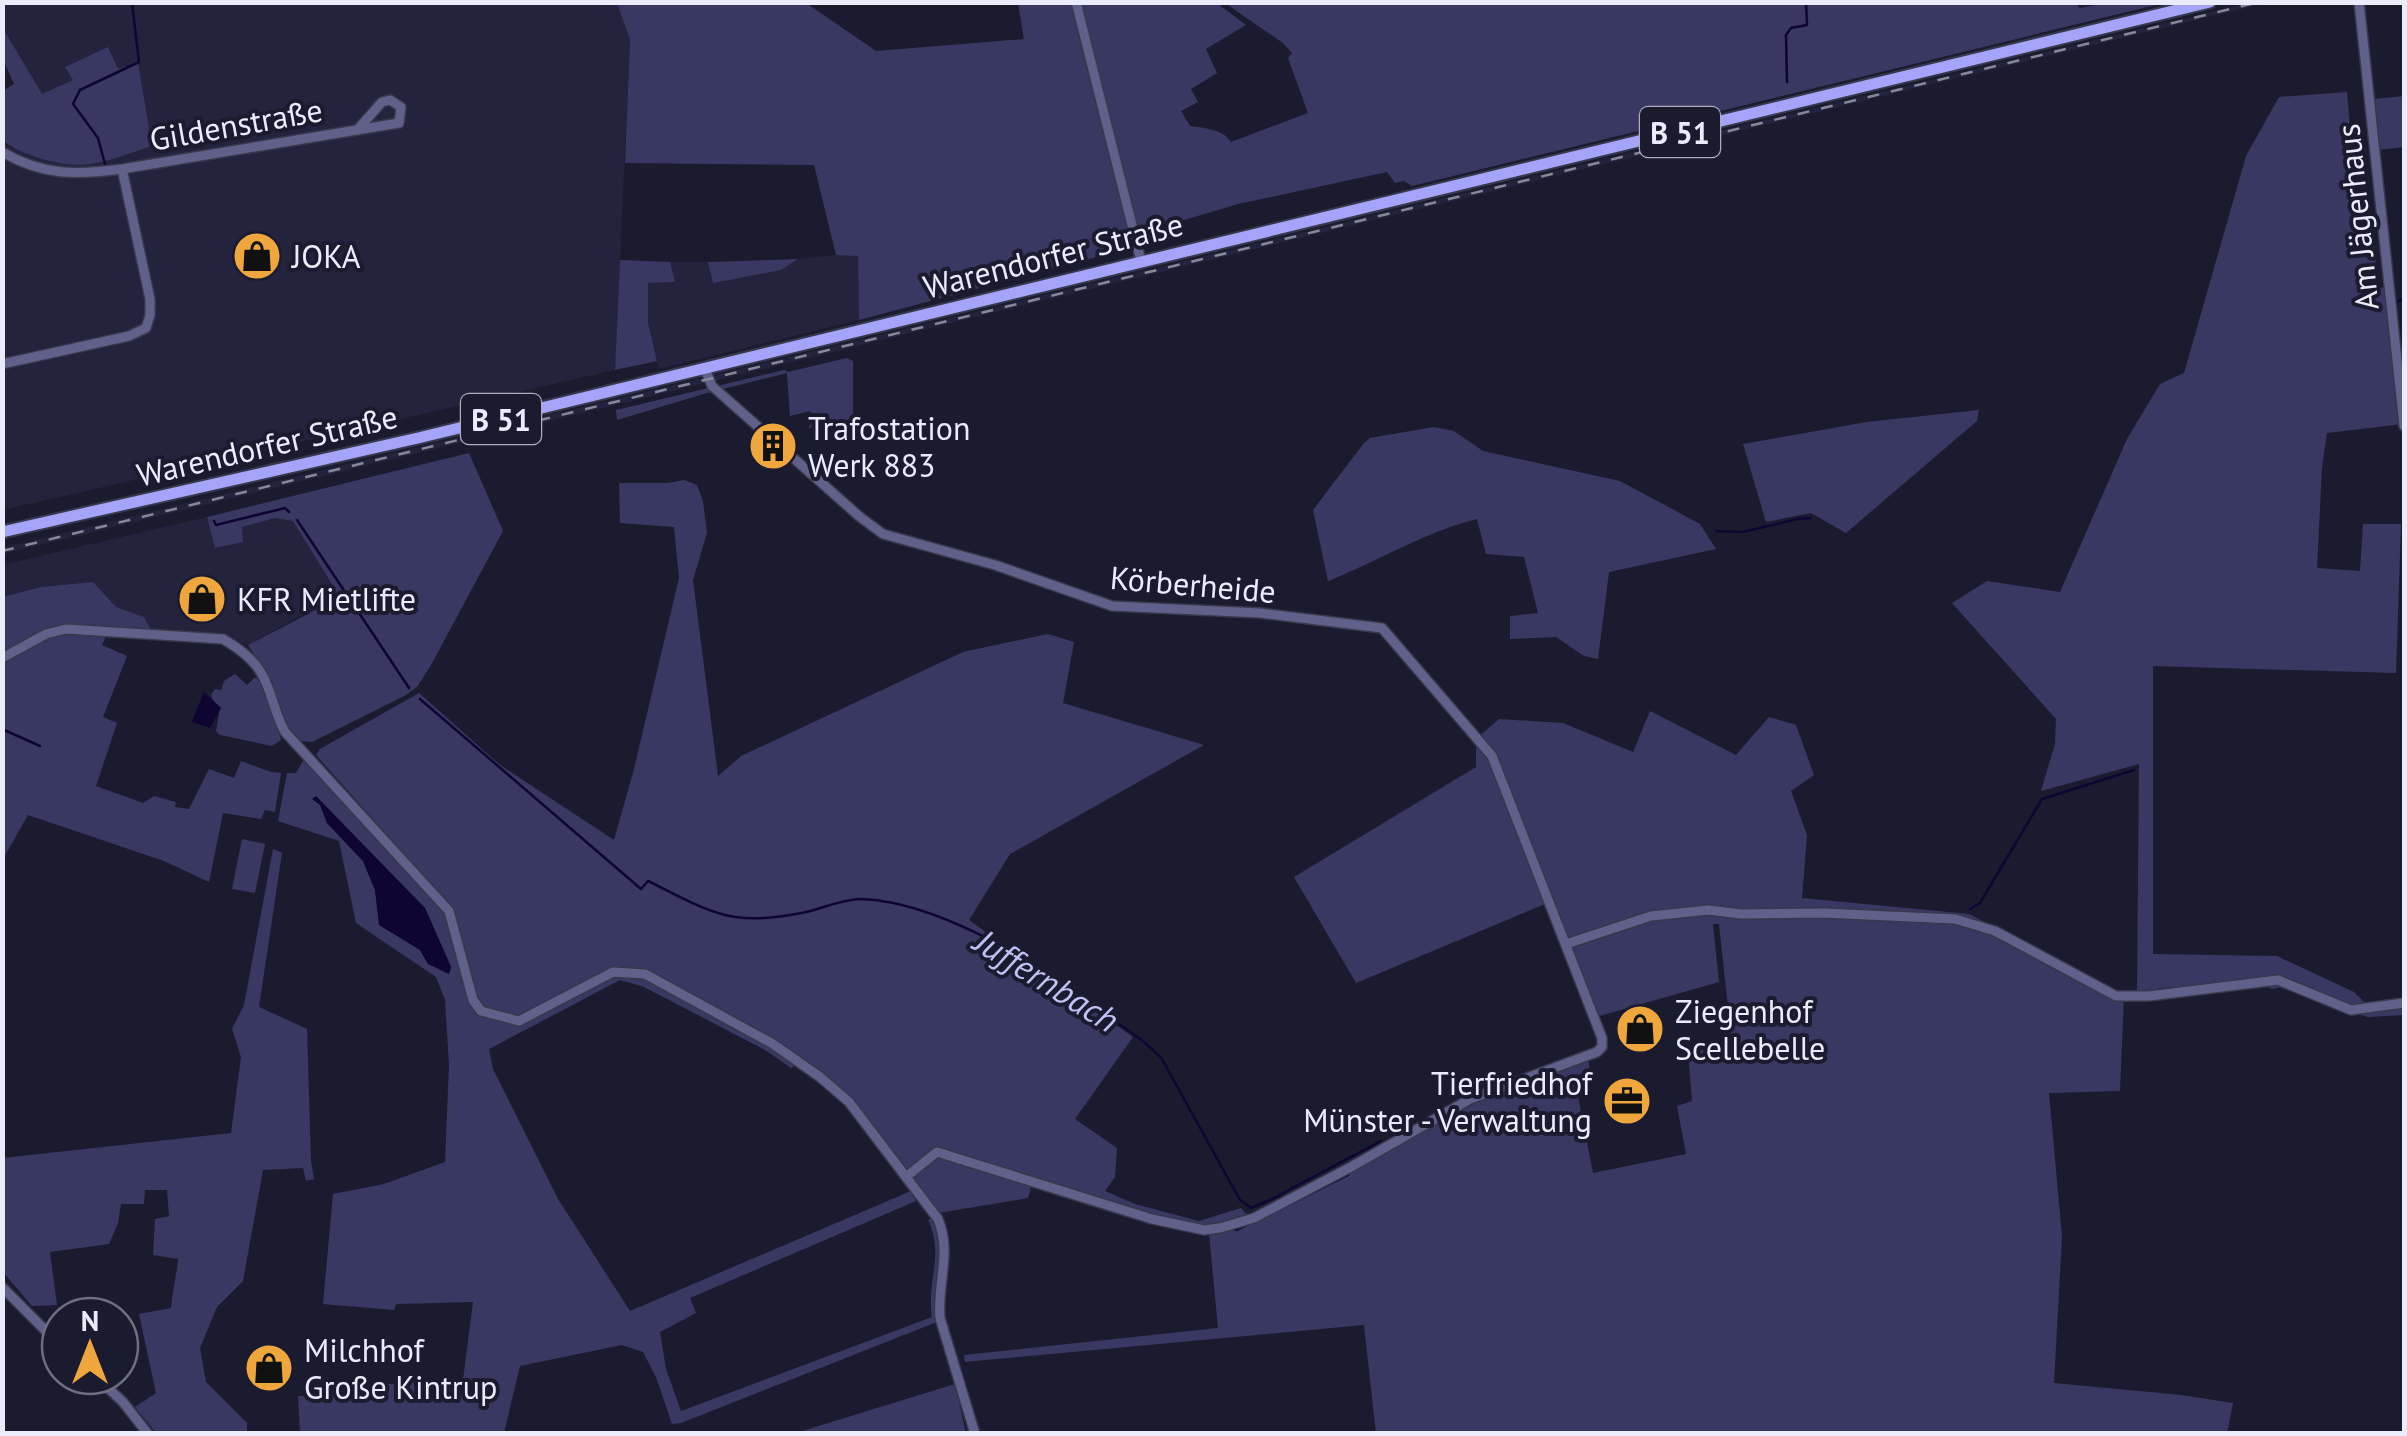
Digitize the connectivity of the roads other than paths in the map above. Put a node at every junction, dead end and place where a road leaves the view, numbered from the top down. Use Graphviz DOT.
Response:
graph roads {
  1 [pos="1076,2"];
  2 [pos="2210,2"];
  3 [pos="2359,2"];
  4 [pos="359,128"];
  5 [pos="2,152"];
  6 [pos="122,170"];
  7 [pos="1141,261"];
  8 [pos="2,364"];
  9 [pos="705,369"];
  10 [pos="2404,426"];
  11 [pos="2,532"];
  12 [pos="2,658"];
  13 [pos="1566,944"];
  14 [pos="2404,1003"];
  15 [pos="908,1176"];
  16 [pos="2,1286"];
  17 [pos="40,1325"];
  18 [pos="117,1396"];
  19 [pos="148,1434"];
  20 [pos="975,1434"];
  1 -- 7 [label="street"];
  2 -- 7 [label="main road, Warendorfer Straße / B 51"];
  3 -- 10 [label="street, Am Jägerhaus"];
  4 -- 4 [label="street, Gildenstraße"];
  4 -- 6 [label="street, Gildenstraße"];
  5 -- 6 [label="street, Gildenstraße"];
  6 -- 8 [label="street, Gildenstraße"];
  7 -- 9 [label="main road, Warendorfer Straße / B 51"];
  9 -- 11 [label="main road, Warendorfer Straße / B 51"];
  9 -- 13 [label="street, Körberheide"];
  12 -- 15 [label="street"];
  13 -- 14 [label="street"];
  13 -- 15 [label="street, Körberheide"];
  15 -- 20 [label="street"];
  16 -- 17 [label="street"];
  18 -- 19 [label="street"];
}
